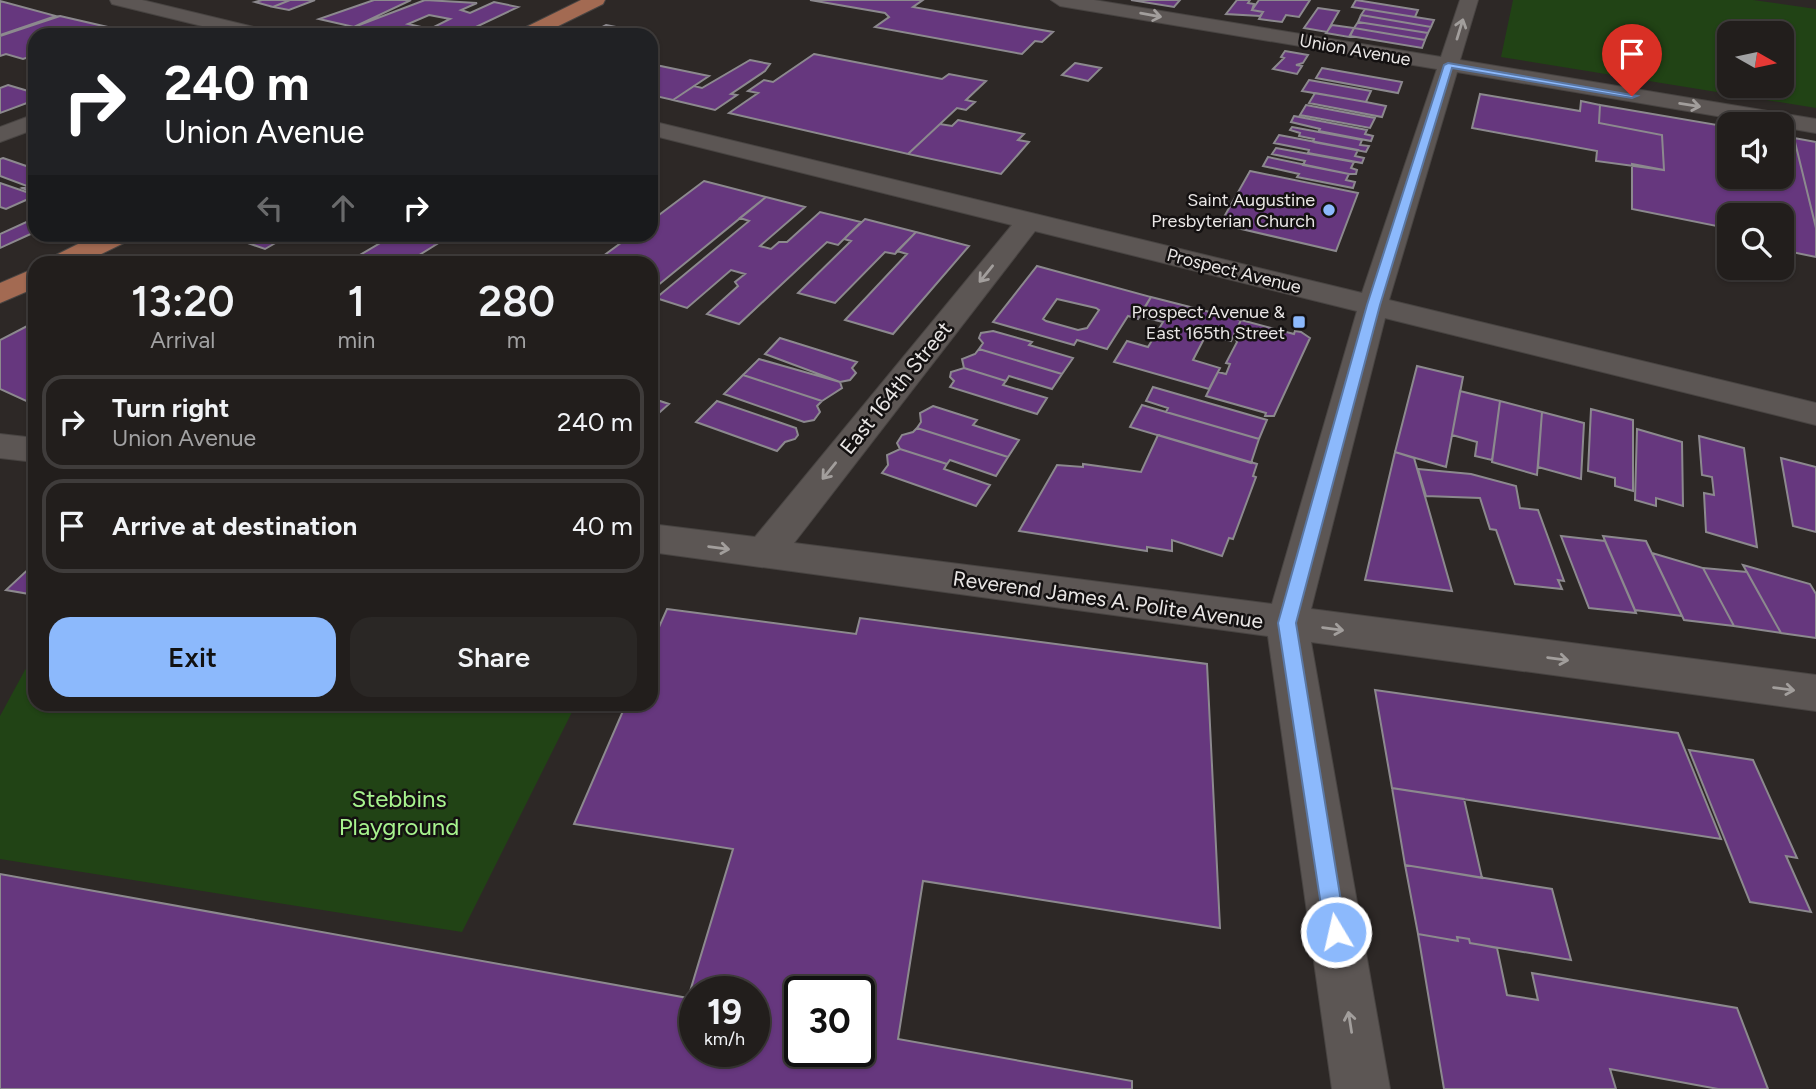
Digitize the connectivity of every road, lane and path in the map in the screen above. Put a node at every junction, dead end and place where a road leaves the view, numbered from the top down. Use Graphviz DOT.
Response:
graph roads {
  1 [pos="119,0"];
  2 [pos="596,0"];
  3 [pos="1060,0"];
  4 [pos="1469,0"];
  5 [pos="232,28"];
  6 [pos="539,28"];
  7 [pos="1448,65"];
  8 [pos="28,124"];
  9 [pos="1816,126"];
  10 [pos="658,130"];
  11 [pos="0,135"];
  12 [pos="1029,221"];
  13 [pos="104,242"];
  14 [pos="76,256"];
  15 [pos="28,280"];
  16 [pos="0,294"];
  17 [pos="1373,305"];
  18 [pos="1816,414"];
  19 [pos="0,446"];
  20 [pos="28,449"];
  21 [pos="658,539"];
  22 [pos="763,554"];
  23 [pos="1287,623"];
  24 [pos="1816,693"];
  25 [pos="1361,1089"];
  1 -- 5 [label="street"];
  2 -- 6 [label="main road"];
  3 -- 7 [label="street, Union Avenue, one-way"];
  7 -- 4 [label="street, one-way"];
  7 -- 9 [label="street, Union Avenue, one-way"];
  7 -- 17 [label="street"];
  8 -- 11 [label="street"];
  10 -- 12 [label="street, Prospect Avenue"];
  12 -- 17 [label="street, Prospect Avenue"];
  12 -- 22 [label="street, East 164th Street, one-way"];
  13 -- 14 [label="main road"];
  15 -- 16 [label="main road"];
  17 -- 18 [label="street, Prospect Avenue"];
  17 -- 23 [label="street"];
  19 -- 20 [label="street"];
  21 -- 22 [label="street, Reverend James A. Polite Avenue, one-way"];
  22 -- 23 [label="street, Reverend James A. Polite Avenue"];
  23 -- 24 [label="street, Reverend James A. Polite Avenue, one-way"];
  25 -- 23 [label="street, one-way"];
}
